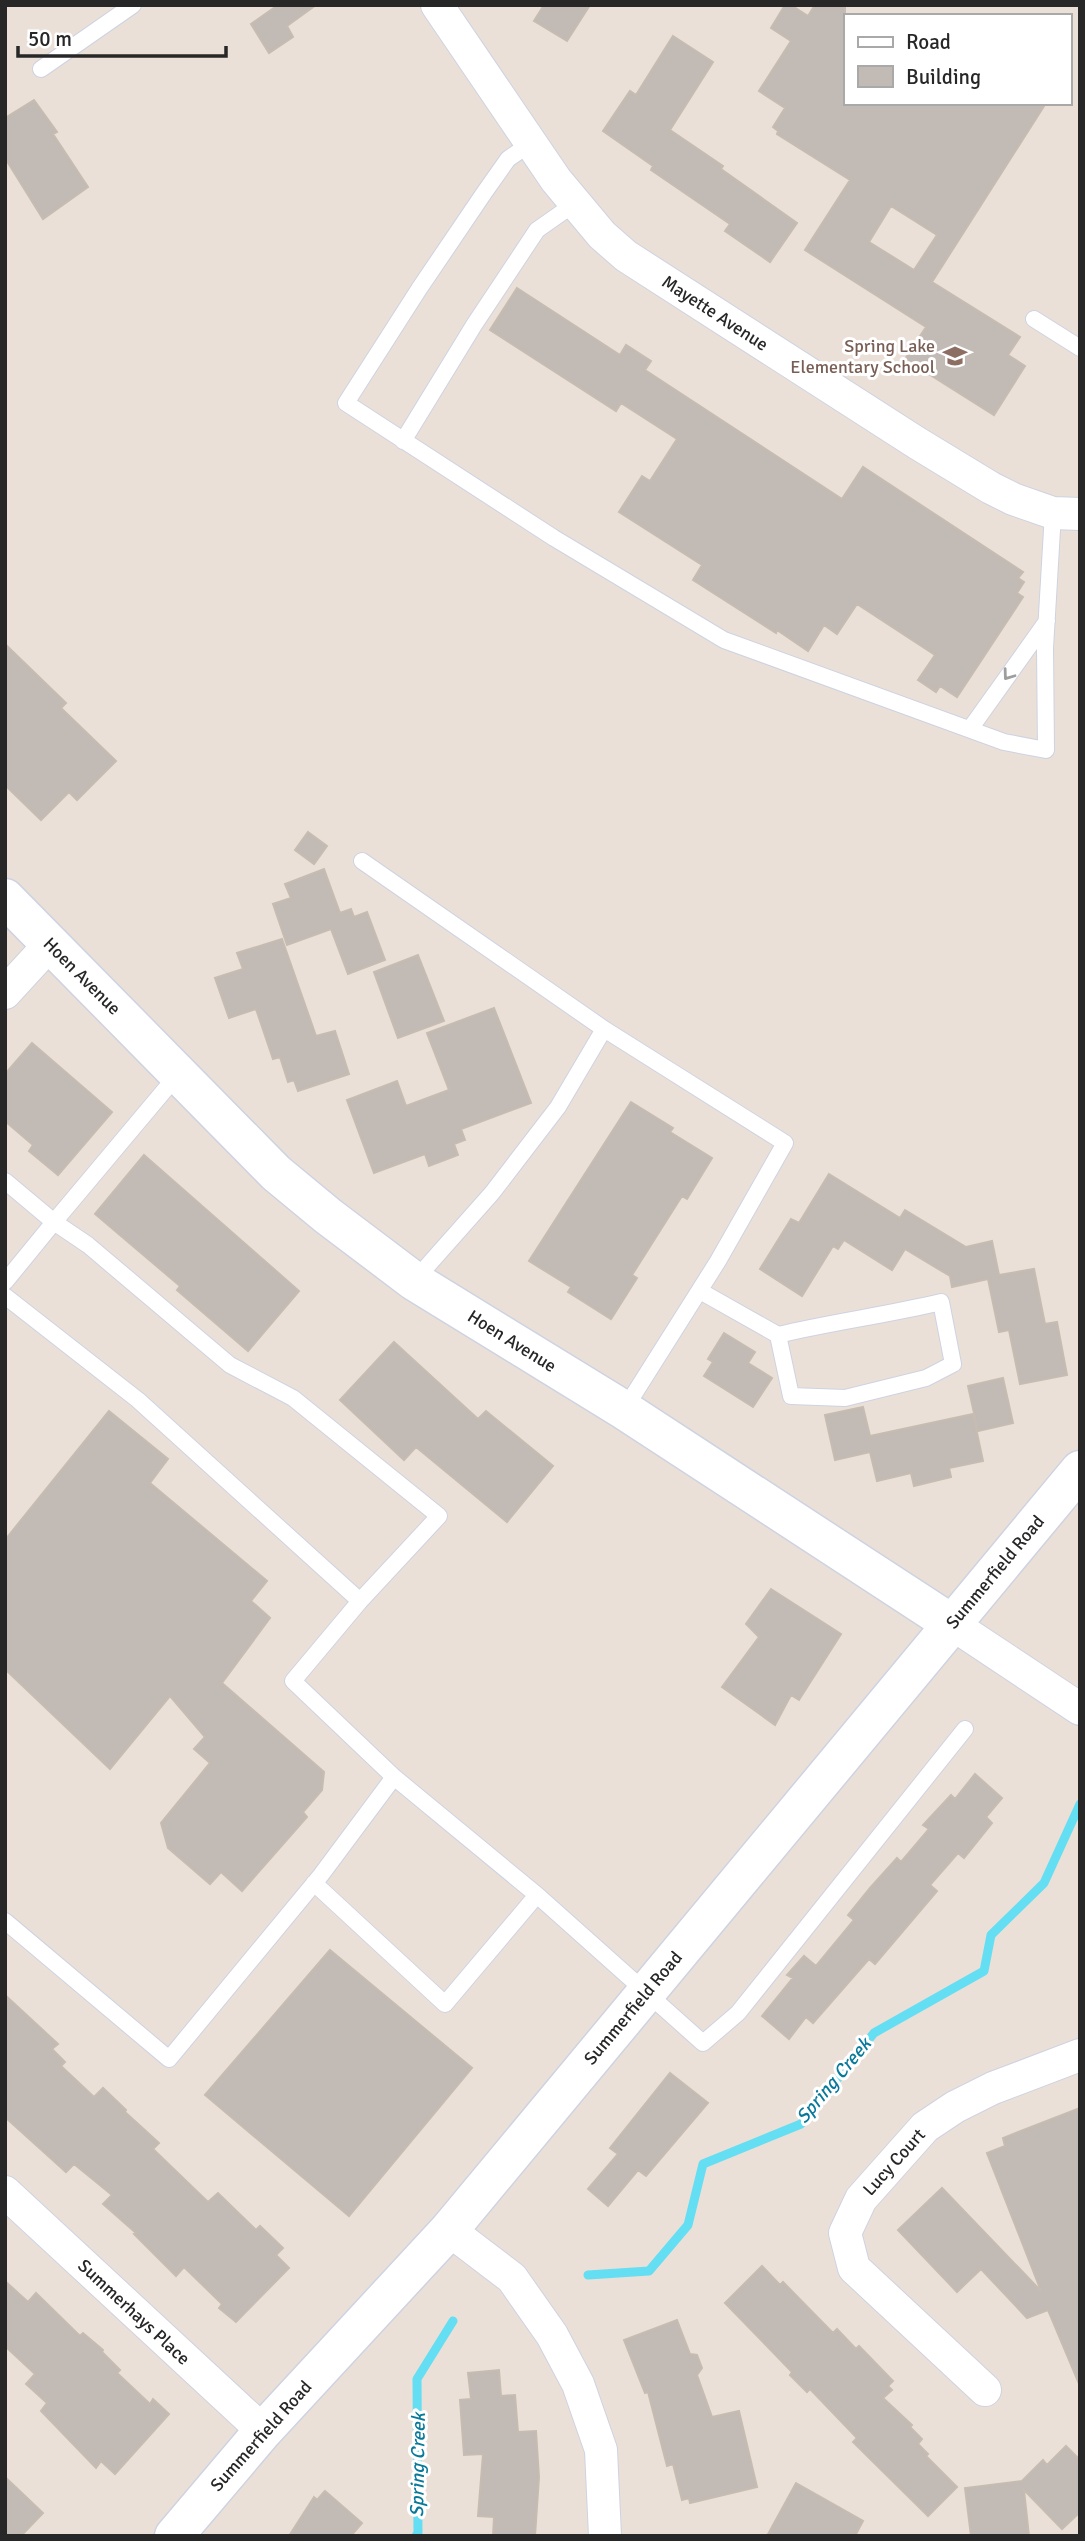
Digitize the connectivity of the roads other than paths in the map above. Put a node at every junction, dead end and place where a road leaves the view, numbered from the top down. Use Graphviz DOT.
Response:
graph roads {
  1 [pos="133,5"];
  2 [pos="437,5"];
  3 [pos="41,69"];
  4 [pos="531,143"];
  5 [pos="574,204"];
  6 [pos="1034,319"];
  7 [pos="1080,348"];
  8 [pos="403,441"];
  9 [pos="1067,513"];
  10 [pos="1047,621"];
  11 [pos="970,729"];
  12 [pos="362,861"];
  13 [pos="5,898"];
  14 [pos="50,944"];
  15 [pos="5,993"];
  16 [pos="604,1029"];
  17 [pos="178,1073"];
  18 [pos="5,1181"];
  19 [pos="54,1223"];
  20 [pos="414,1280"];
  21 [pos="5,1282"];
  22 [pos="700,1291"];
  23 [pos="5,1296"];
  24 [pos="778,1335"];
  25 [pos="624,1410"];
  26 [pos="1080,1470"];
  27 [pos="360,1601"];
  28 [pos="952,1624"];
  29 [pos="1080,1709"];
  30 [pos="965,1729"];
  31 [pos="394,1777"];
  32 [pos="314,1883"];
  33 [pos="537,1895"];
  34 [pos="5,1921"];
  35 [pos="647,1992"];
  36 [pos="1080,2055"];
  37 [pos="5,2192"];
  38 [pos="449,2230"];
  39 [pos="985,2390"];
  40 [pos="263,2431"];
  41 [pos="174,2536"];
  42 [pos="604,2536"];
  1 -- 3 [label="lane"];
  2 -- 4 [label="street, Mayette Avenue"];
  4 -- 5 [label="street, Mayette Avenue"];
  4 -- 8 [label="lane"];
  5 -- 8 [label="lane"];
  5 -- 9 [label="street, Mayette Avenue"];
  6 -- 7 [label="lane"];
  8 -- 11 [label="lane"];
  9 -- 10 [label="lane"];
  10 -- 11 [label="lane, one-way"];
  10 -- 11 [label="lane"];
  12 -- 16 [label="lane"];
  13 -- 14 [label="street, Hoen Avenue"];
  14 -- 15 [label="street"];
  14 -- 17 [label="street, Hoen Avenue"];
  16 -- 20 [label="lane"];
  16 -- 22 [label="lane"];
  17 -- 19 [label="lane"];
  17 -- 20 [label="street, Hoen Avenue"];
  18 -- 19 [label="lane"];
  19 -- 21 [label="lane"];
  19 -- 27 [label="lane"];
  20 -- 25 [label="street, Hoen Avenue"];
  22 -- 24 [label="lane"];
  22 -- 25 [label="lane"];
  23 -- 27 [label="lane"];
  24 -- 24 [label="lane"];
  25 -- 28 [label="street, Hoen Avenue"];
  26 -- 28 [label="street, Summerfield Road"];
  27 -- 31 [label="lane"];
  28 -- 29 [label="street, Hoen Avenue"];
  28 -- 35 [label="street, Summerfield Road"];
  30 -- 35 [label="lane"];
  31 -- 32 [label="lane"];
  31 -- 33 [label="lane"];
  32 -- 33 [label="lane"];
  32 -- 34 [label="lane"];
  33 -- 35 [label="lane"];
  35 -- 38 [label="street, Summerfield Road"];
  36 -- 39 [label="street, Lucy Court"];
  37 -- 40 [label="street, Summerhays Place"];
  38 -- 40 [label="street, Summerfield Road"];
  38 -- 42 [label="street"];
  40 -- 41 [label="street, Summerfield Road"];
}
